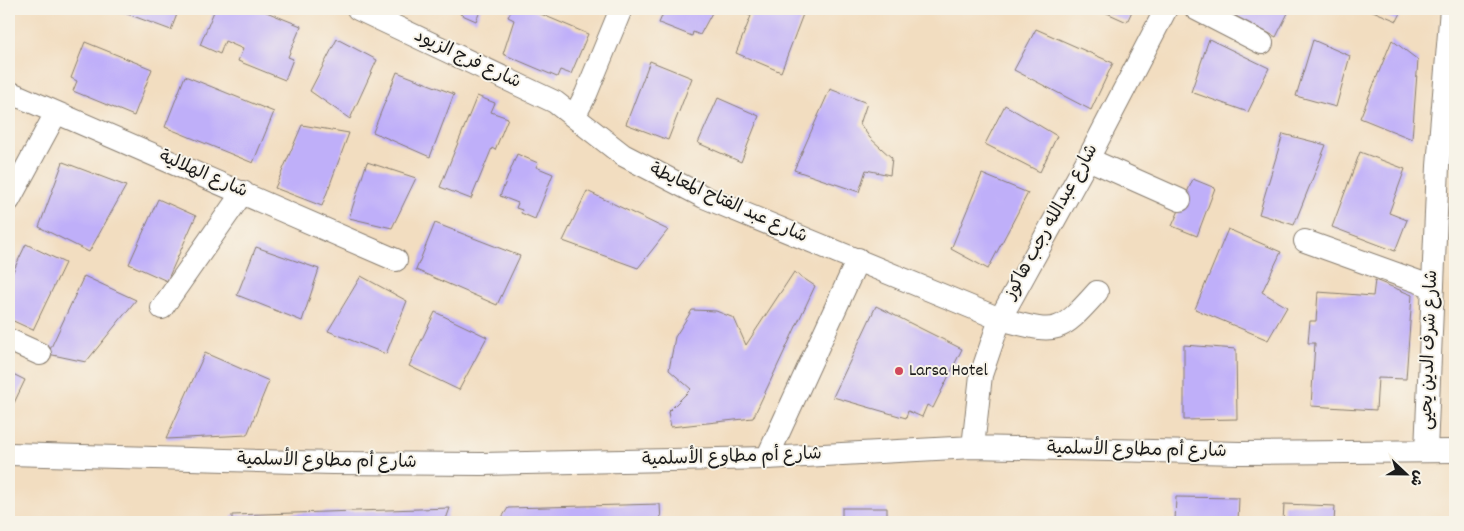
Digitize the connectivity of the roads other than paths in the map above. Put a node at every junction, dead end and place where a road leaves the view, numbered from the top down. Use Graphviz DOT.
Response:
graph roads {
  1 [pos="358,9"];
  2 [pos="621,9"];
  3 [pos="1166,9"];
  4 [pos="1196,9"];
  5 [pos="1451,9"];
  6 [pos="1262,43"];
  7 [pos="9,92"];
  8 [pos="56,113"];
  9 [pos="574,115"];
  10 [pos="1088,159"];
  11 [pos="1447,166"];
  12 [pos="243,192"];
  13 [pos="9,200"];
  14 [pos="1180,200"];
  15 [pos="1314,238"];
  16 [pos="858,259"];
  17 [pos="396,260"];
  18 [pos="1433,279"];
  19 [pos="1097,292"];
  20 [pos="162,308"];
  21 [pos="1000,320"];
  22 [pos="9,340"];
  23 [pos="40,354"];
  24 [pos="973,447"];
  25 [pos="1426,451"];
  26 [pos="1455,452"];
  27 [pos="9,454"];
  28 [pos="767,458"];
  1 -- 9 [label="street, شارع فرج الزيود"];
  2 -- 9 [label="street"];
  3 -- 10 [label="street, شارع عبدالله رجب هاكوز"];
  4 -- 6 [label="street"];
  5 -- 11 [label="street, شارع شرف الدين يحيى"];
  7 -- 8 [label="street, شارع الهلالية"];
  8 -- 12 [label="street, شارع الهلالية"];
  8 -- 13 [label="street"];
  9 -- 16 [label="street, شارع عبد الفتاح المعايطة"];
  10 -- 14 [label="street"];
  10 -- 21 [label="street, شارع عبدالله رجب هاكوز"];
  11 -- 18 [label="street, شارع شرف الدين يحيى"];
  12 -- 17 [label="street, شارع الهلالية"];
  12 -- 20 [label="street"];
  15 -- 18 [label="street"];
  16 -- 21 [label="street, شارع عبد الفتاح المعايطة"];
  16 -- 28 [label="street"];
  18 -- 25 [label="street, شارع شرف الدين يحيى"];
  19 -- 21 [label="street, شارع عبد الفتاح المعايطة"];
  21 -- 24 [label="street, شارع عبدالله رجب هاكوز"];
  22 -- 23 [label="street"];
  24 -- 25 [label="street, شارع أم مطاوع الأسلمية"];
  24 -- 28 [label="street, شارع أم مطاوع الأسلمية"];
  25 -- 26 [label="street, شارع أم مطاوع الأسلمية"];
  27 -- 28 [label="street, شارع أم مطاوع الأسلمية"];
}
